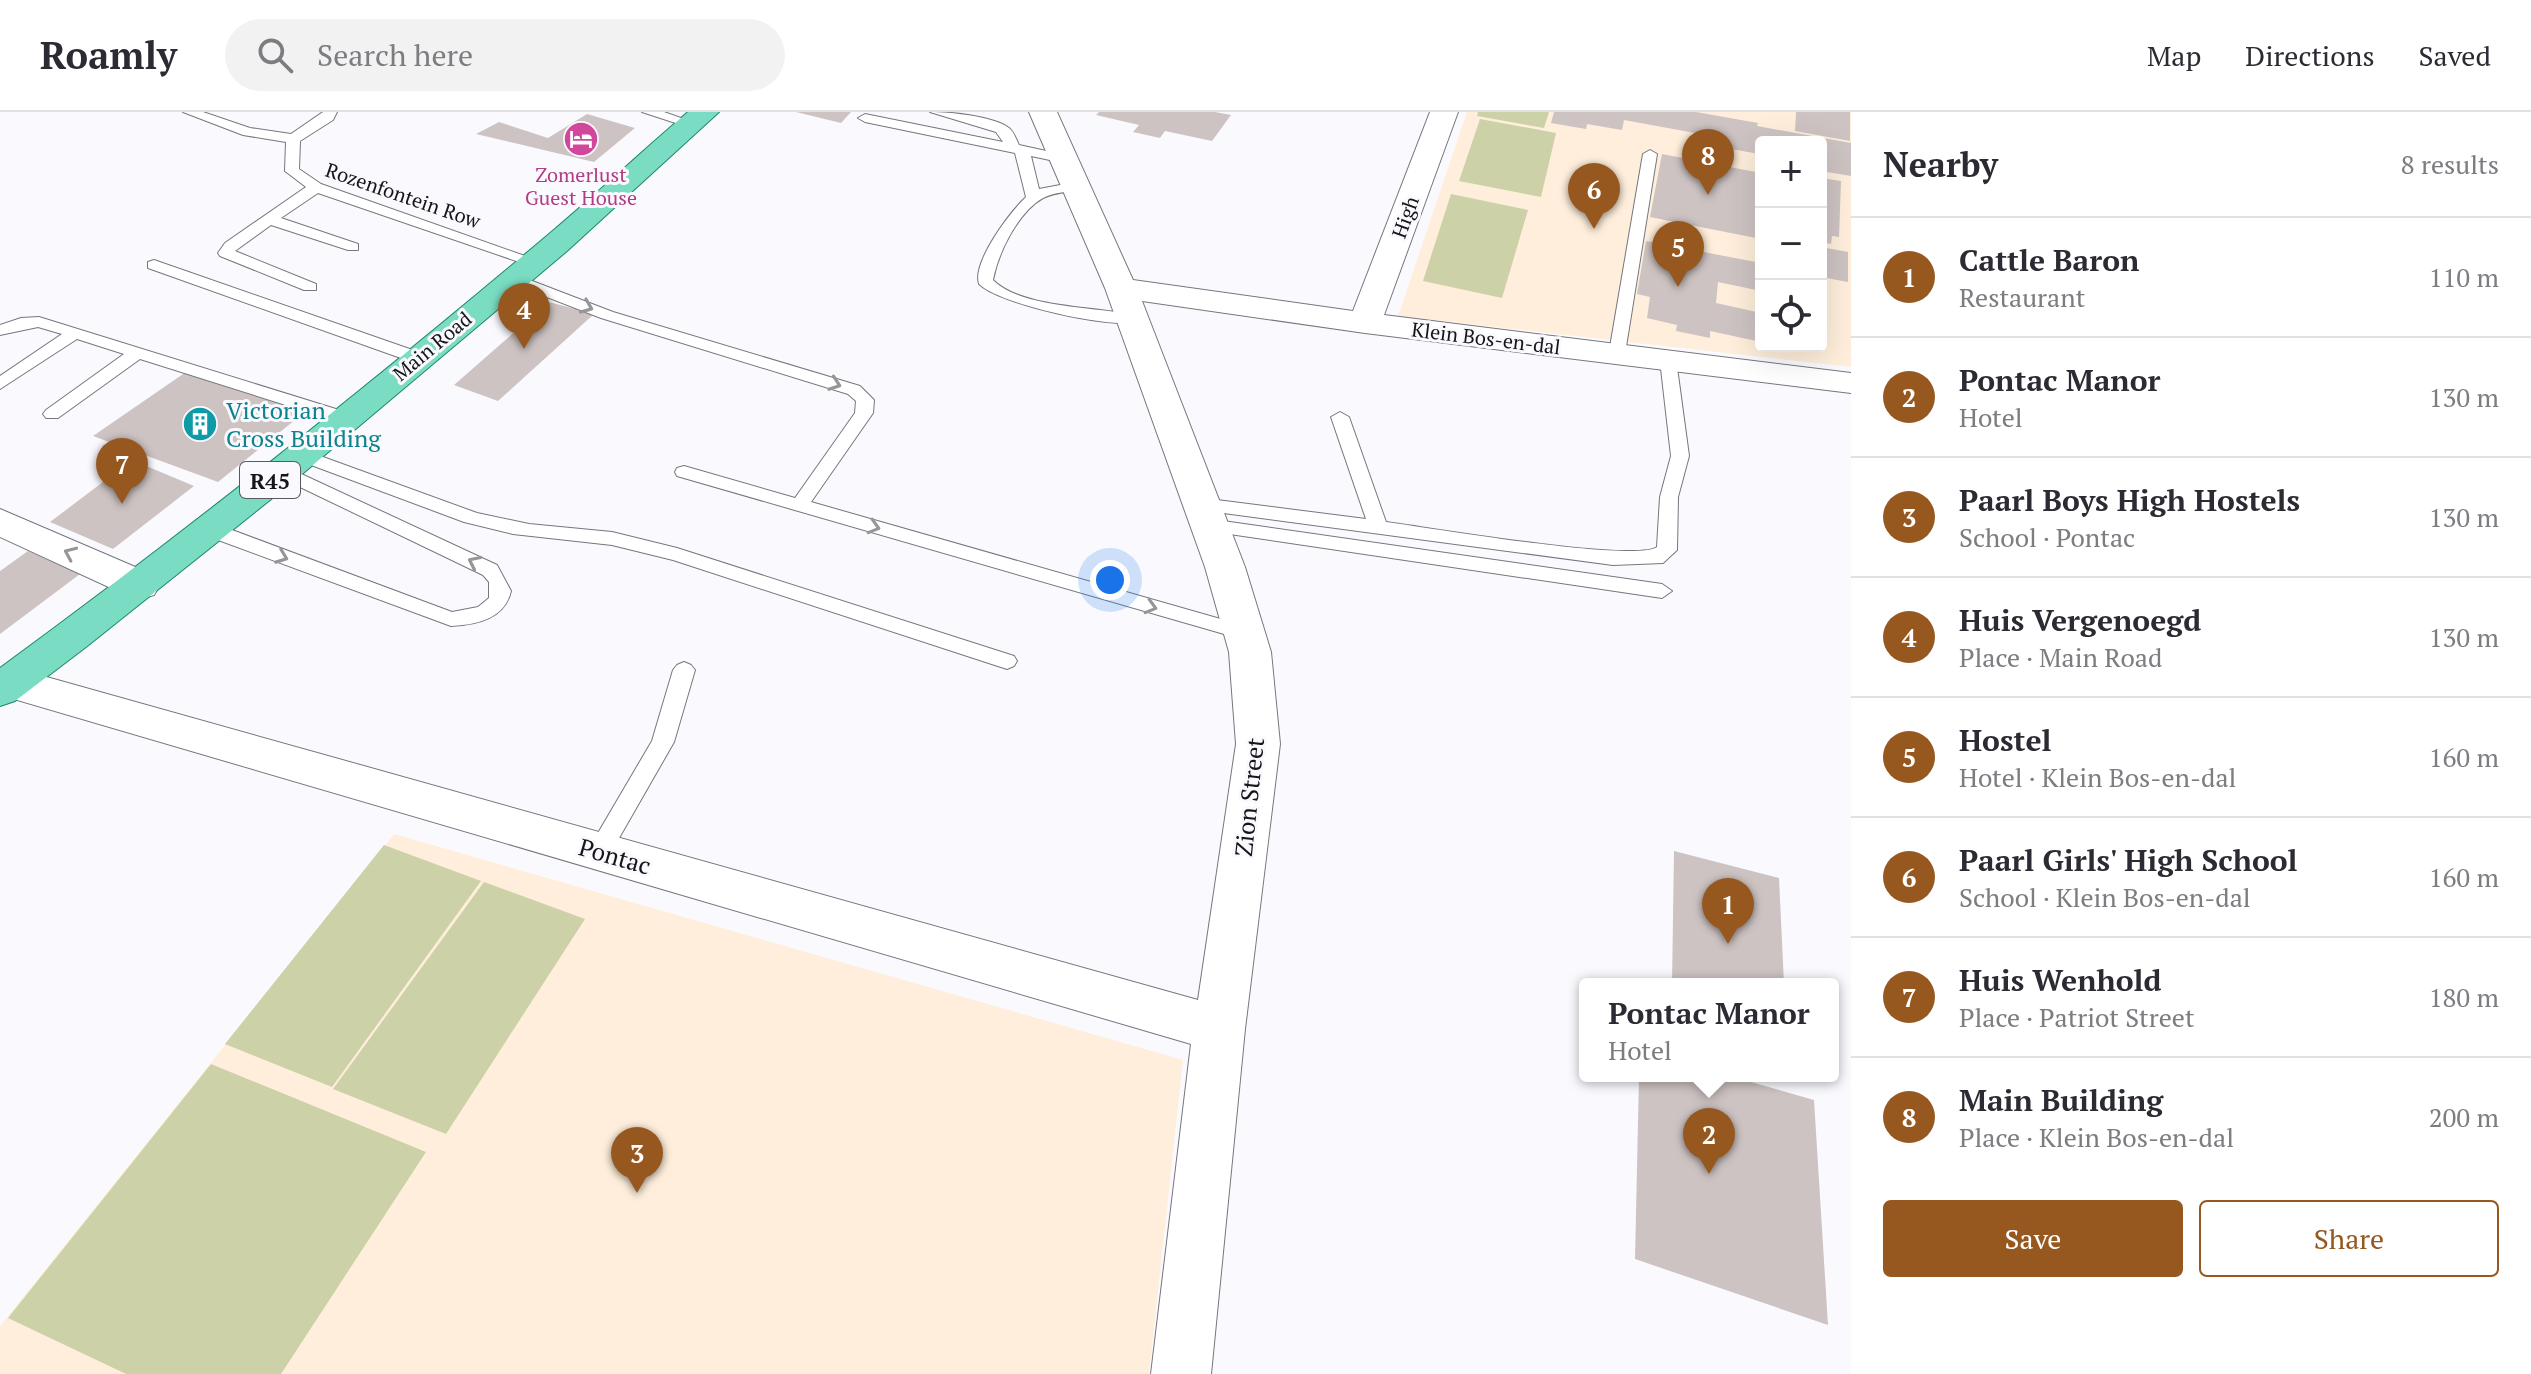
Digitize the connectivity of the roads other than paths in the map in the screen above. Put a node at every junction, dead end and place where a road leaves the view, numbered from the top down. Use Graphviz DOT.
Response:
graph roads {
  1 [pos="190,112"];
  2 [pos="330,112"];
  3 [pos="649,112"];
  4 [pos="937,112"];
  5 [pos="1043,112"];
  6 [pos="1444,112"];
  7 [pos="698,118"];
  8 [pos="865,118"];
  9 [pos="293,139"];
  10 [pos="1018,150"];
  11 [pos="1650,154"];
  12 [pos="1070,173"];
  13 [pos="316,187"];
  14 [pos="1034,198"];
  15 [pos="269,219"];
  16 [pos="353,247"];
  17 [pos="154,265"];
  18 [pos="524,270"];
  19 [pos="310,287"];
  20 [pos="1127,304"];
  21 [pos="1365,323"];
  22 [pos="0,330"];
  23 [pos="75,333"];
  24 [pos="137,353"];
  25 [pos="1617,353"];
  26 [pos="418,358"];
  27 [pos="1668,360"];
  28 [pos="1851,383"];
  29 [pos="0,384"];
  30 [pos="52,414"];
  31 [pos="1340,417"];
  32 [pos="346,418"];
  33 [pos="291,463"];
  34 [pos="684,472"];
  35 [pos="799,506"];
  36 [pos="1205,514"];
  37 [pos="0,522"];
  38 [pos="1378,527"];
  39 [pos="209,529"];
  40 [pos="140,585"];
  41 [pos="1662,591"];
  42 [pos="1245,633"];
  43 [pos="1007,661"];
  44 [pos="684,670"];
  45 [pos="5,686"];
  46 [pos="599,852"];
  47 [pos="1219,1029"];
  48 [pos="1181,1374"];
  1 -- 9 [label="lane"];
  2 -- 9 [label="lane, Rozenfontein Row"];
  3 -- 7 [label="lane"];
  4 -- 10 [label="lane"];
  5 -- 12 [label="street, Zion Street"];
  6 -- 21 [label="street, High"];
  7 -- 18 [label="main road, Main Road / R45"];
  8 -- 10 [label="lane"];
  9 -- 13 [label="lane, Rozenfontein Row"];
  10 -- 12 [label="lane"];
  10 -- 14 [label="lane"];
  11 -- 25 [label="lane"];
  12 -- 14 [label="lane"];
  12 -- 20 [label="street, Zion Street"];
  13 -- 15 [label="lane"];
  13 -- 18 [label="lane, Rozenfontein Row"];
  14 -- 20 [label="lane"];
  15 -- 16 [label="lane"];
  15 -- 19 [label="lane"];
  17 -- 26 [label="lane"];
  18 -- 26 [label="main road, Main Road / R45"];
  18 -- 35 [label="lane, Rozenfontein Row, one-way"];
  20 -- 21 [label="street, Klein Bos-en-dal"];
  20 -- 36 [label="street, Zion Street"];
  21 -- 25 [label="street, Klein Bos-en-dal"];
  22 -- 23 [label="lane"];
  23 -- 24 [label="lane"];
  23 -- 29 [label="lane"];
  24 -- 30 [label="lane"];
  24 -- 32 [label="lane"];
  25 -- 27 [label="street, Klein Bos-en-dal"];
  26 -- 32 [label="main road, Main Road / R45"];
  27 -- 28 [label="street, Klein Bos-en-dal"];
  27 -- 38 [label="lane"];
  31 -- 38 [label="lane"];
  32 -- 33 [label="main road, Main Road / R45"];
  33 -- 39 [label="main road, Main Road / R45"];
  39 -- 33 [label="lane, one-way"];
  33 -- 43 [label="lane"];
  34 -- 35 [label="lane"];
  35 -- 42 [label="lane, one-way"];
  36 -- 38 [label="lane"];
  36 -- 41 [label="lane"];
  36 -- 42 [label="street, Zion Street"];
  40 -- 37 [label="street, one-way"];
  39 -- 40 [label="main road, Main Road / R45"];
  40 -- 45 [label="main road, Main Road / R45"];
  42 -- 47 [label="street, Zion Street"];
  44 -- 46 [label="lane"];
  45 -- 46 [label="street, Pontac"];
  46 -- 47 [label="street, Pontac"];
  47 -- 48 [label="street, Zion Street"];
}
